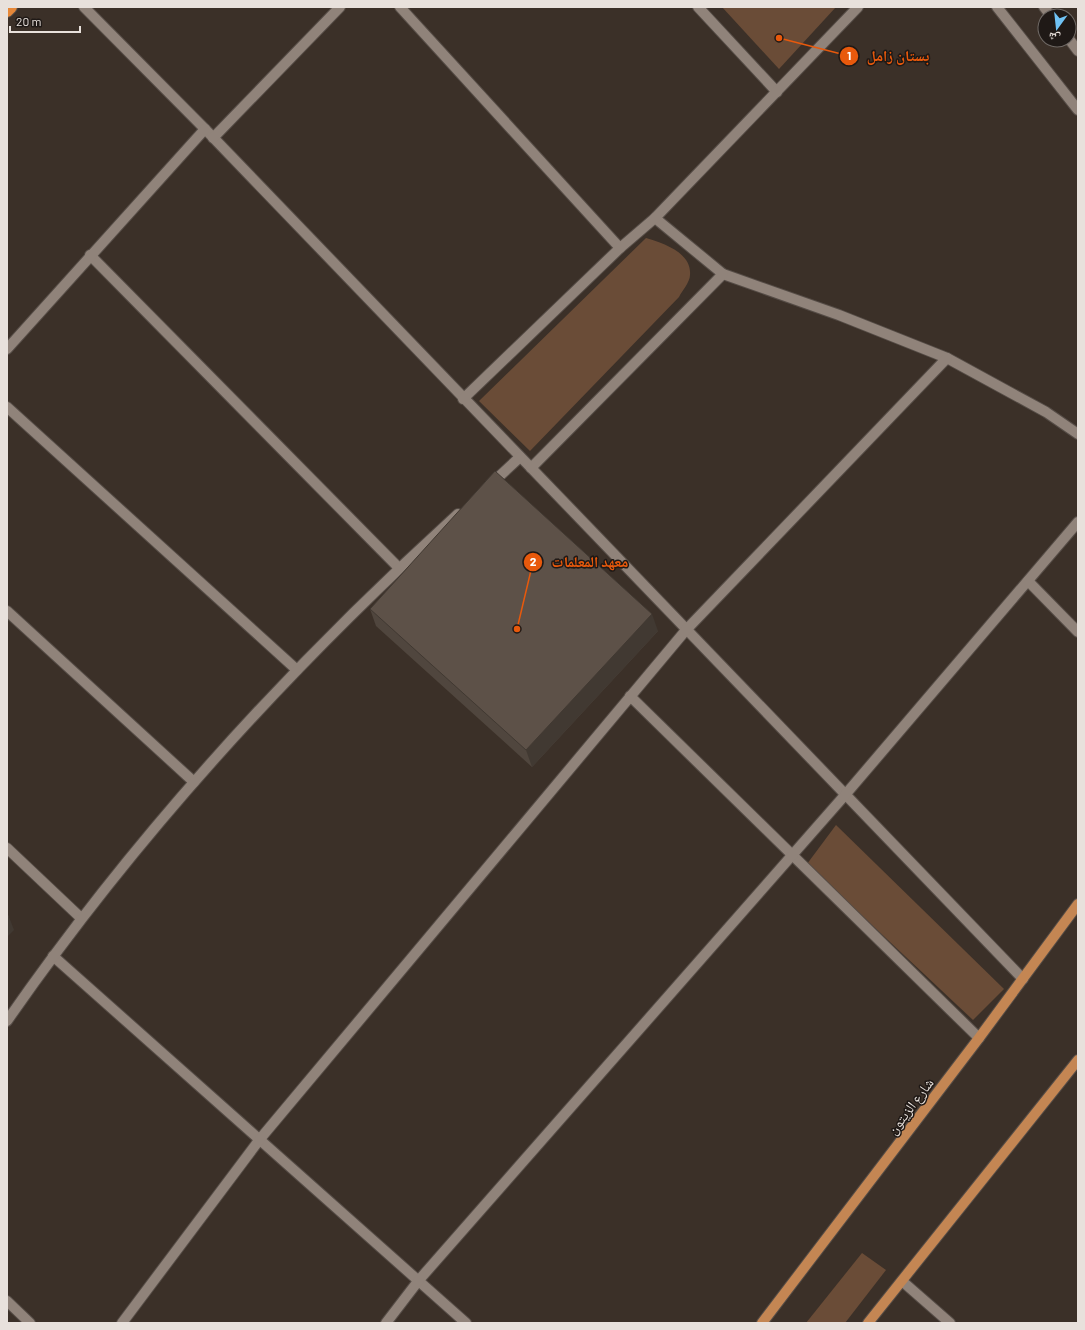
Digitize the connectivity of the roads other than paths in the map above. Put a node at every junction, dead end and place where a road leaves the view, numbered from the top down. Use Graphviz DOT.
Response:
graph roads {
  1 [pos="11,7"];
  2 [pos="84,7"];
  3 [pos="340,7"];
  4 [pos="400,7"];
  5 [pos="698,7"];
  6 [pos="858,7"];
  7 [pos="997,7"];
  8 [pos="7,11"];
  9 [pos="777,92"];
  10 [pos="1078,110"];
  11 [pos="204,129"];
  12 [pos="213,138"];
  13 [pos="655,218"];
  14 [pos="620,248"];
  15 [pos="90,255"];
  16 [pos="723,274"];
  17 [pos="7,349"];
  18 [pos="947,358"];
  19 [pos="463,398"];
  20 [pos="7,407"];
  21 [pos="1078,434"];
  22 [pos="520,457"];
  23 [pos="531,468"];
  24 [pos="480,494"];
  25 [pos="468,505"];
  26 [pos="1078,522"];
  27 [pos="398,568"];
  28 [pos="1028,581"];
  29 [pos="7,611"];
  30 [pos="686,630"];
  31 [pos="1078,632"];
  32 [pos="296,670"];
  33 [pos="630,696"];
  34 [pos="194,782"];
  35 [pos="845,795"];
  36 [pos="7,848"];
  37 [pos="792,856"];
  38 [pos="1078,904"];
  39 [pos="81,918"];
  40 [pos="53,956"];
  41 [pos="1023,979"];
  42 [pos="7,1021"];
  43 [pos="979,1038"];
  44 [pos="1078,1060"];
  45 [pos="260,1139"];
  46 [pos="418,1280"];
  47 [pos="902,1281"];
  48 [pos="7,1301"];
  49 [pos="30,1323"];
  50 [pos="122,1323"];
  51 [pos="386,1323"];
  52 [pos="466,1323"];
  53 [pos="762,1323"];
  54 [pos="868,1323"];
  55 [pos="950,1323"];
  1 -- 8 [label="highway"];
  2 -- 11 [label="street"];
  3 -- 12 [label="street"];
  4 -- 14 [label="street"];
  5 -- 9 [label="street"];
  6 -- 9 [label="street"];
  7 -- 10 [label="street"];
  9 -- 13 [label="street"];
  11 -- 12 [label="street"];
  11 -- 15 [label="street"];
  12 -- 19 [label="street"];
  13 -- 14 [label="street"];
  13 -- 16 [label="street"];
  14 -- 19 [label="street"];
  15 -- 17 [label="street"];
  15 -- 27 [label="street"];
  16 -- 18 [label="street"];
  16 -- 23 [label="street"];
  18 -- 21 [label="street"];
  18 -- 30 [label="street"];
  19 -- 22 [label="street"];
  20 -- 32 [label="street"];
  22 -- 23 [label="street"];
  22 -- 24 [label="street"];
  23 -- 30 [label="street"];
  25 -- 27 [label="street"];
  26 -- 28 [label="street"];
  27 -- 32 [label="street"];
  28 -- 31 [label="street"];
  28 -- 35 [label="street"];
  29 -- 34 [label="street"];
  30 -- 33 [label="street"];
  30 -- 35 [label="street"];
  32 -- 34 [label="street"];
  33 -- 37 [label="street"];
  33 -- 45 [label="street"];
  34 -- 39 [label="street"];
  35 -- 37 [label="street"];
  35 -- 41 [label="street"];
  36 -- 39 [label="street"];
  37 -- 43 [label="street"];
  37 -- 46 [label="street"];
  38 -- 41 [label="main road, شارع الزيتون"];
  39 -- 40 [label="street"];
  40 -- 42 [label="street"];
  40 -- 45 [label="street"];
  41 -- 43 [label="main road, شارع الزيتون"];
  43 -- 53 [label="main road, شارع الزيتون"];
  44 -- 47 [label="main road"];
  45 -- 46 [label="street"];
  45 -- 50 [label="street"];
  46 -- 51 [label="street"];
  46 -- 52 [label="street"];
  47 -- 54 [label="main road"];
  47 -- 55 [label="street"];
  48 -- 49 [label="street"];
}
